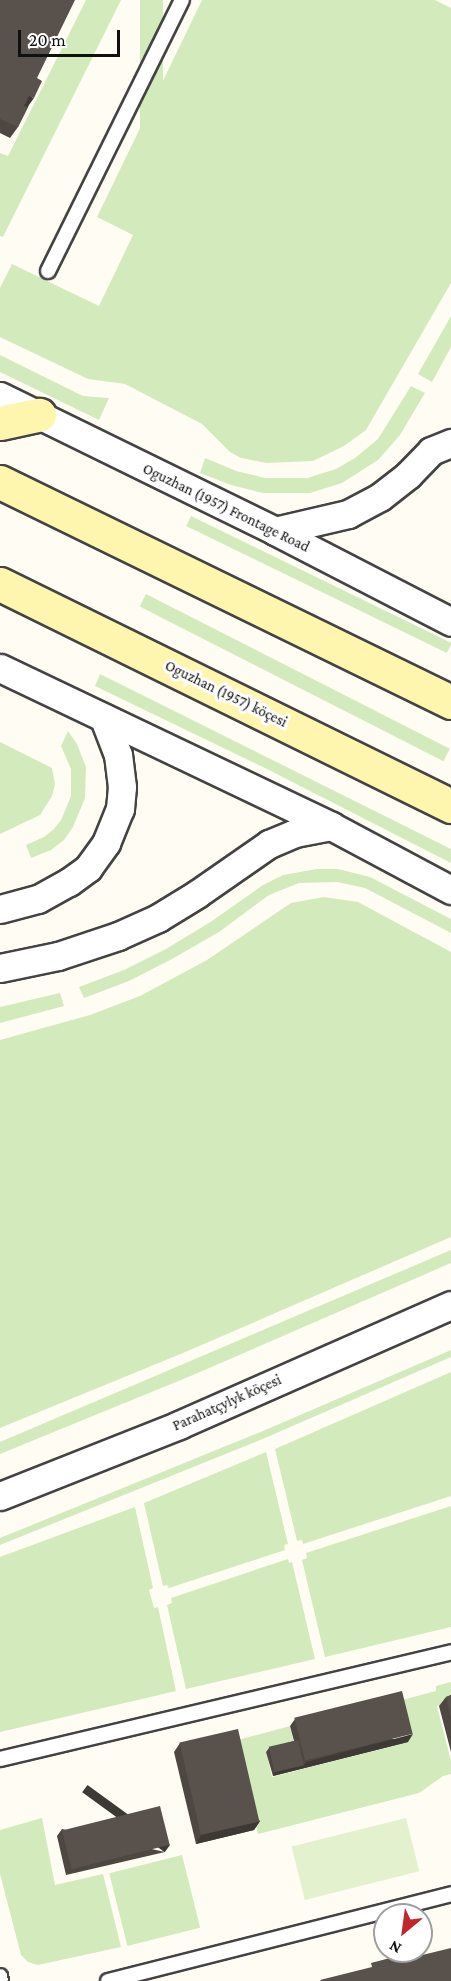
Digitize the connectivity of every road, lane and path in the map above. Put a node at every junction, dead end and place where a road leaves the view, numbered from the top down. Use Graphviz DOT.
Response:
graph roads {
  1 [pos="182,0"];
  2 [pos="48,271"];
  3 [pos="0,396"];
  4 [pos="39,415"];
  5 [pos="0,423"];
  6 [pos="451,443"];
  7 [pos="0,482"];
  8 [pos="275,531"];
  9 [pos="0,584"];
  10 [pos="451,622"];
  11 [pos="0,668"];
  12 [pos="451,702"];
  13 [pos="104,718"];
  14 [pos="451,806"];
  15 [pos="331,826"];
  16 [pos="451,890"];
  17 [pos="0,909"];
  18 [pos="0,968"];
  19 [pos="451,1305"];
  20 [pos="0,1496"];
  21 [pos="451,1652"];
  22 [pos="0,1759"];
  23 [pos="451,1894"];
  24 [pos="0,1976"];
  25 [pos="1,1981"];
  26 [pos="108,1981"];
  1 -- 2 [label="lane"];
  3 -- 4 [label="street, Oguzhan (1957) Frontage Road"];
  4 -- 5 [label="main road"];
  4 -- 8 [label="street, Oguzhan (1957) Frontage Road"];
  6 -- 8 [label="street"];
  7 -- 12 [label="main road"];
  8 -- 10 [label="street, Oguzhan (1957) Frontage Road"];
  9 -- 14 [label="main road, Oguzhan (1957) köçesi"];
  11 -- 13 [label="street"];
  13 -- 15 [label="street"];
  13 -- 17 [label="street"];
  15 -- 16 [label="street"];
  15 -- 18 [label="street"];
  19 -- 20 [label="street, Parahatçylyk köçesi"];
  21 -- 22 [label="lane"];
  23 -- 26 [label="lane"];
  24 -- 25 [label="lane"];
}
